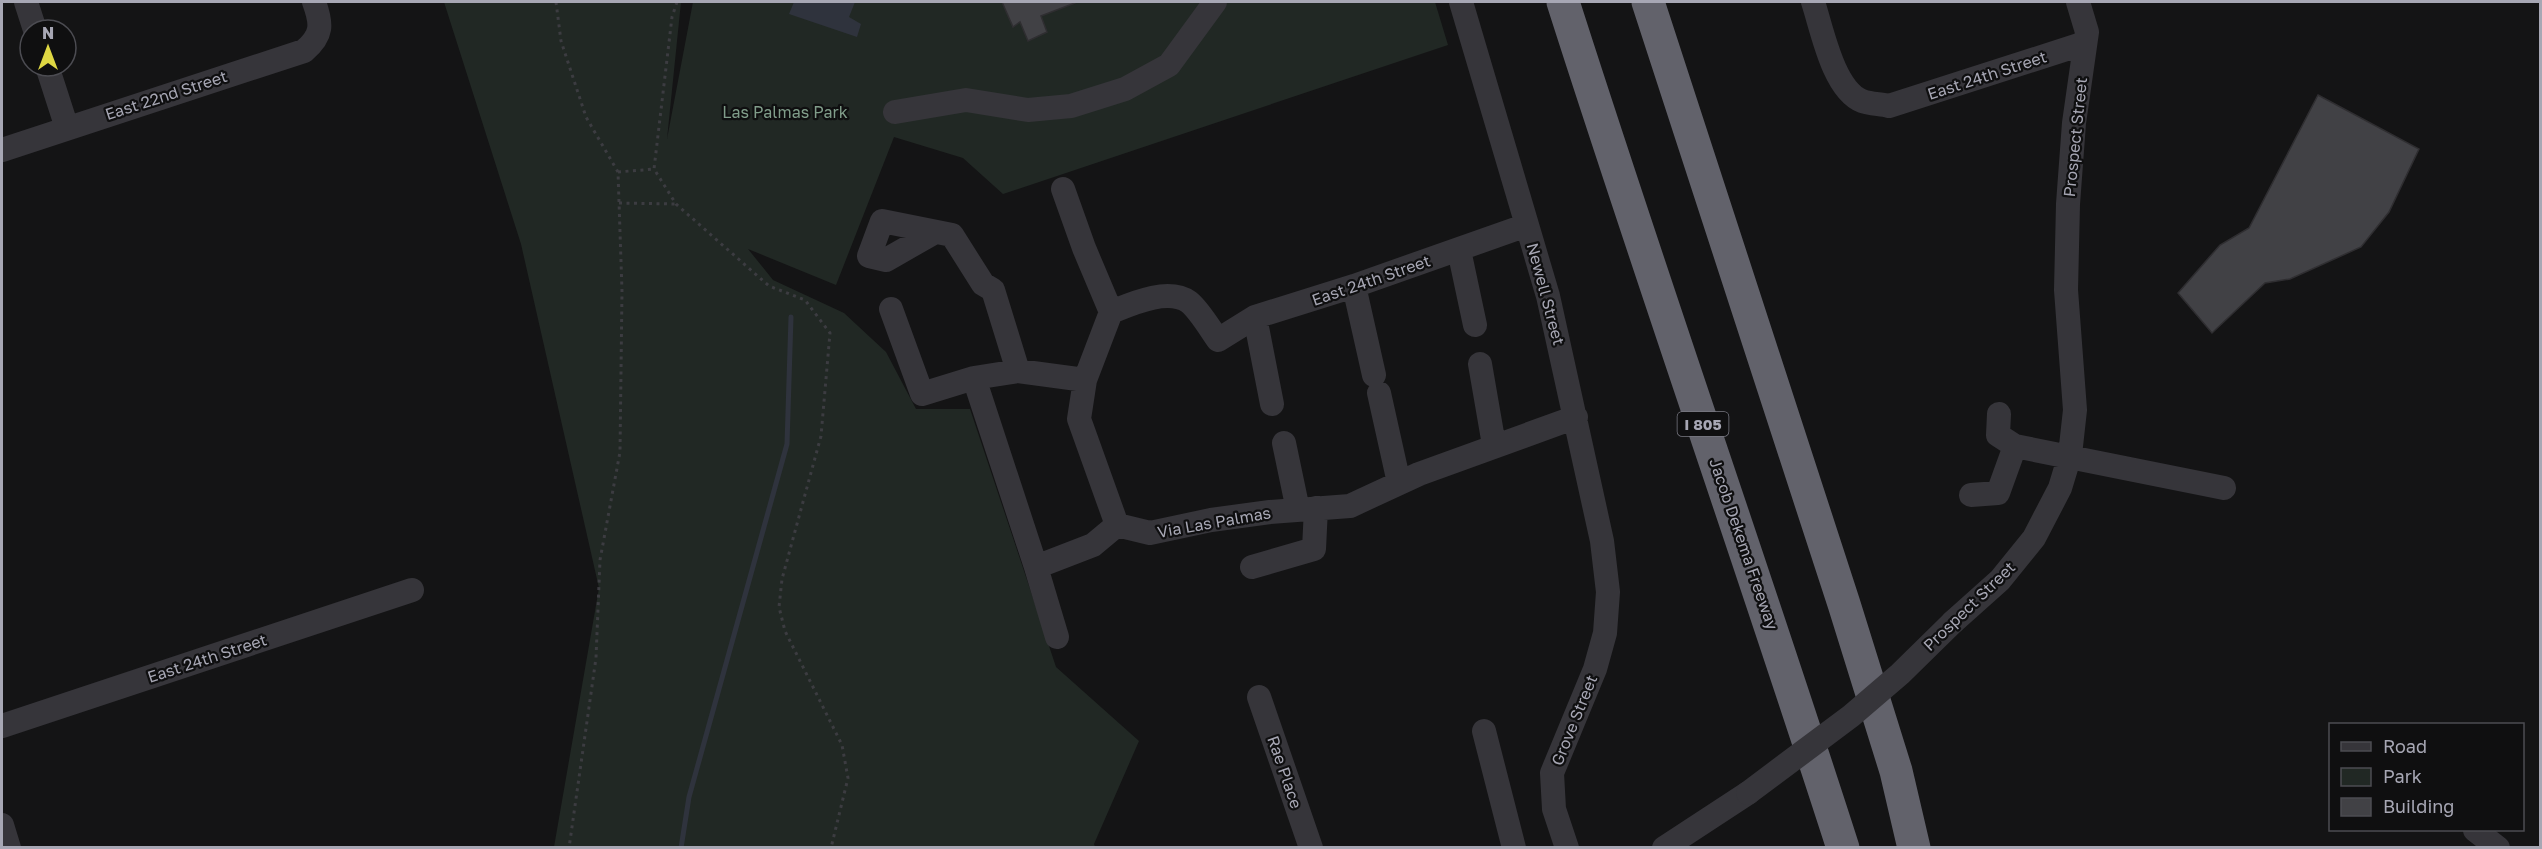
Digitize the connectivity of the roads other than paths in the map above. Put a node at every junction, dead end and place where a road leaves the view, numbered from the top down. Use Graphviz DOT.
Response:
graph roads {
  1 [pos="26,2"];
  2 [pos="314,2"];
  3 [pos="1215,2"];
  4 [pos="1461,2"];
  5 [pos="1563,2"];
  6 [pos="1648,2"];
  7 [pos="1813,2"];
  8 [pos="2078,2"];
  9 [pos="31,18"];
  10 [pos="2085,43"];
  11 [pos="51,78"];
  12 [pos="895,112"];
  13 [pos="67,128"];
  14 [pos="2,150"];
  15 [pos="1063,189"];
  16 [pos="1527,225"];
  17 [pos="935,232"];
  18 [pos="1459,250"];
  19 [pos="1354,286"];
  20 [pos="891,309"];
  21 [pos="1111,312"];
  22 [pos="1255,317"];
  23 [pos="1475,325"];
  24 [pos="1480,364"];
  25 [pos="1018,371"];
  26 [pos="974,378"];
  27 [pos="1085,380"];
  28 [pos="1272,404"];
  29 [pos="1999,414"];
  30 [pos="1576,417"];
  31 [pos="1284,443"];
  32 [pos="1494,445"];
  33 [pos="2015,446"];
  34 [pos="2069,458"];
  35 [pos="1399,483"];
  36 [pos="2224,488"];
  37 [pos="1971,495"];
  38 [pos="1307,509"];
  39 [pos="1117,525"];
  40 [pos="1036,567"];
  41 [pos="1252,567"];
  42 [pos="412,590"];
  43 [pos="1608,592"];
  44 [pos="1056,637"];
  45 [pos="1259,697"];
  46 [pos="2,726"];
  47 [pos="1484,731"];
  48 [pos="1896,771"];
  49 [pos="2,825"];
  50 [pos="2476,831"];
  51 [pos="9,848"];
  52 [pos="1311,848"];
  53 [pos="1515,848"];
  54 [pos="1567,848"];
  55 [pos="1664,848"];
  56 [pos="1843,848"];
  57 [pos="1914,848"];
  58 [pos="1927,848"];
  59 [pos="2498,848"];
  1 -- 9 [label="street"];
  2 -- 13 [label="street, East 22nd Street"];
  3 -- 12 [label="street"];
  4 -- 16 [label="street, Newell Street"];
  5 -- 56 [label="highway, Jacob Dekema Freeway / I 805"];
  6 -- 48 [label="highway"];
  7 -- 10 [label="street, East 24th Street"];
  8 -- 10 [label="street, Prospect Street"];
  10 -- 34 [label="street, Prospect Street"];
  11 -- 13 [label="street"];
  13 -- 14 [label="street, East 22nd Street"];
  15 -- 21 [label="street"];
  16 -- 18 [label="street, East 24th Street"];
  16 -- 30 [label="street, Newell Street"];
  17 -- 25 [label="street"];
  18 -- 19 [label="street, East 24th Street"];
  18 -- 23 [label="street"];
  19 -- 22 [label="street, East 24th Street"];
  19 -- 35 [label="street"];
  20 -- 26 [label="street"];
  21 -- 22 [label="street, East 24th Street"];
  21 -- 27 [label="street"];
  22 -- 28 [label="street"];
  24 -- 32 [label="street"];
  25 -- 26 [label="street"];
  25 -- 27 [label="street"];
  26 -- 40 [label="street"];
  27 -- 39 [label="street"];
  29 -- 33 [label="street"];
  30 -- 32 [label="street, Via Las Palmas"];
  30 -- 43 [label="street, Newell Street"];
  31 -- 38 [label="street"];
  32 -- 35 [label="street, Via Las Palmas"];
  33 -- 34 [label="street"];
  33 -- 37 [label="street"];
  34 -- 36 [label="street"];
  34 -- 55 [label="street, Prospect Street, bridge"];
  35 -- 38 [label="street, Via Las Palmas"];
  38 -- 39 [label="street, Via Las Palmas"];
  38 -- 41 [label="street"];
  39 -- 40 [label="street"];
  40 -- 44 [label="street"];
  42 -- 46 [label="street, East 24th Street"];
  43 -- 54 [label="street, Grove Street"];
  45 -- 52 [label="street, Rae Place"];
  47 -- 53 [label="street"];
  48 -- 57 [label="highway"];
  48 -- 58 [label="highway"];
  49 -- 51 [label="street"];
  50 -- 59 [label="street"];
}
